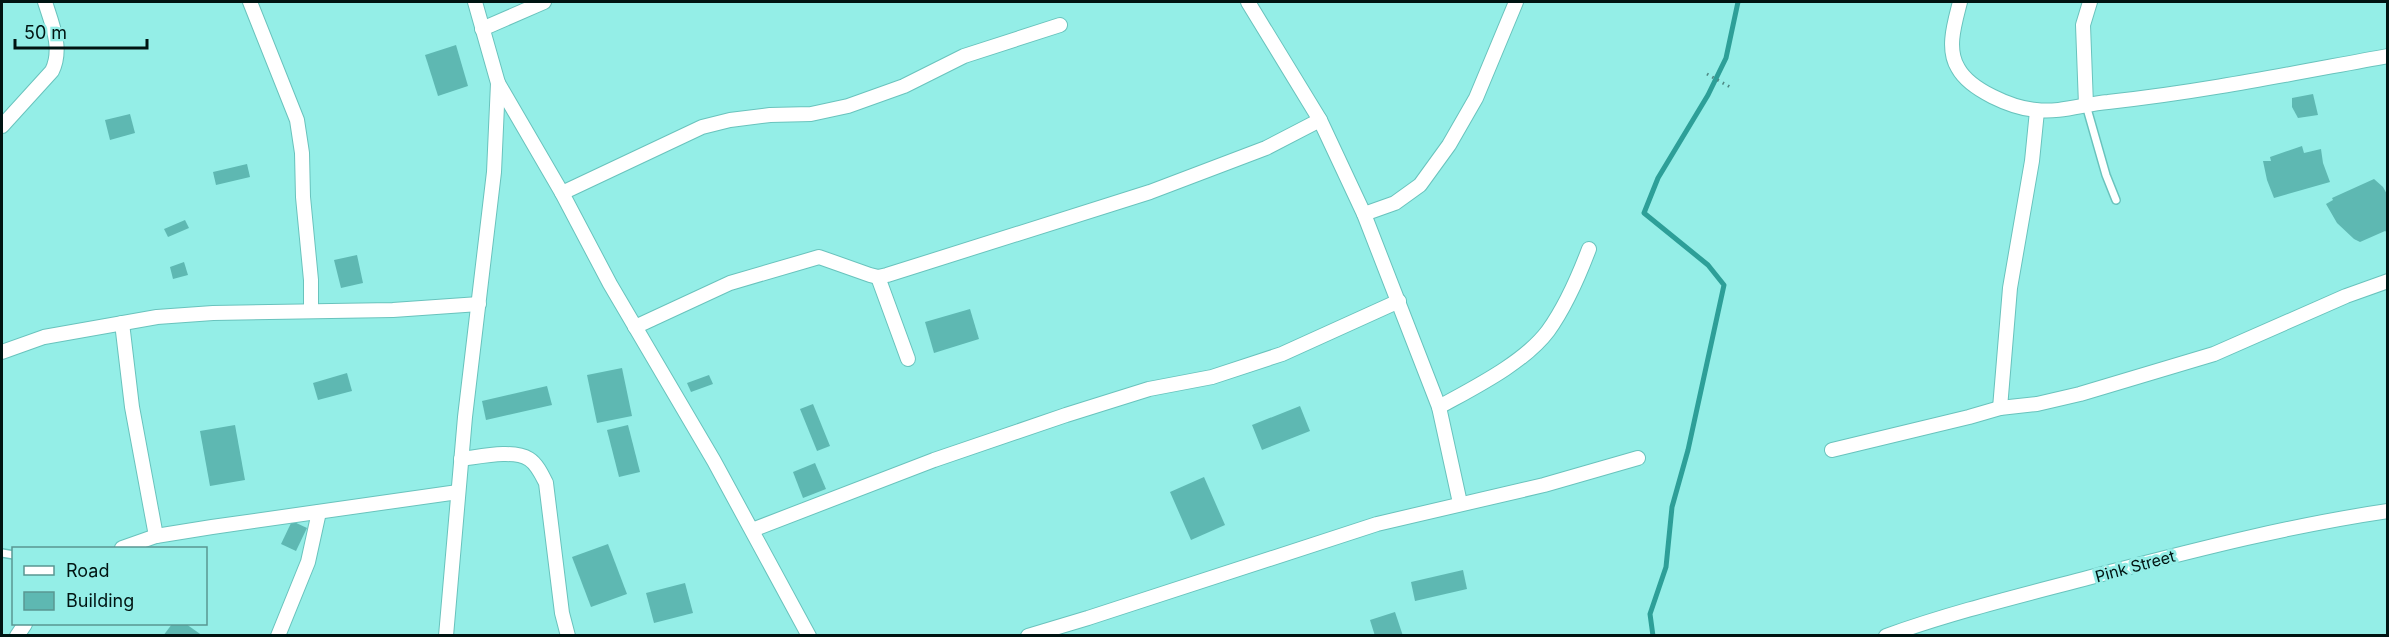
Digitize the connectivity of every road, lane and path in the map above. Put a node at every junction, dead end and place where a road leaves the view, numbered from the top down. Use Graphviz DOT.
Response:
graph roads {
  1 [pos="45,2"];
  2 [pos="249,2"];
  3 [pos="475,2"];
  4 [pos="544,2"];
  5 [pos="1516,2"];
  6 [pos="1960,2"];
  7 [pos="2090,2"];
  8 [pos="1254,4"];
  9 [pos="1060,25"];
  10 [pos="482,29"];
  11 [pos="2388,56"];
  12 [pos="1707,74"];
  13 [pos="498,83"];
  14 [pos="1730,87"];
  15 [pos="2086,105"];
  16 [pos="2037,111"];
  17 [pos="1320,120"];
  18 [pos="2,126"];
  19 [pos="562,193"];
  20 [pos="2116,200"];
  21 [pos="1364,214"];
  22 [pos="1589,249"];
  23 [pos="878,277"];
  24 [pos="2388,281"];
  25 [pos="1399,301"];
  26 [pos="478,304"];
  27 [pos="311,311"];
  28 [pos="122,323"];
  29 [pos="635,327"];
  30 [pos="2,352"];
  31 [pos="908,359"];
  32 [pos="1439,407"];
  33 [pos="2000,408"];
  34 [pos="1832,450"];
  35 [pos="1638,458"];
  36 [pos="461,459"];
  37 [pos="458,492"];
  38 [pos="1460,503"];
  39 [pos="2388,511"];
  40 [pos="319,512"];
  41 [pos="752,530"];
  42 [pos="156,536"];
  43 [pos="127,547"];
  44 [pos="278,636"];
  45 [pos="446,636"];
  46 [pos="568,636"];
  47 [pos="809,636"];
  48 [pos="1028,636"];
  49 [pos="1886,636"];
  1 -- 18 [label="street"];
  2 -- 27 [label="street"];
  3 -- 10 [label="street"];
  4 -- 10 [label="street"];
  5 -- 21 [label="street"];
  6 -- 16 [label="street"];
  7 -- 15 [label="street"];
  8 -- 17 [label="street"];
  9 -- 19 [label="street"];
  10 -- 13 [label="street"];
  11 -- 15 [label="street"];
  12 -- 14 [label="path"];
  13 -- 19 [label="street"];
  13 -- 26 [label="street"];
  15 -- 16 [label="street"];
  15 -- 20 [label="lane"];
  16 -- 33 [label="street"];
  17 -- 21 [label="street"];
  17 -- 23 [label="street"];
  19 -- 29 [label="street"];
  21 -- 25 [label="street"];
  22 -- 32 [label="street"];
  23 -- 29 [label="street"];
  23 -- 31 [label="street"];
  24 -- 33 [label="street"];
  25 -- 32 [label="street"];
  25 -- 41 [label="street"];
  26 -- 27 [label="street"];
  26 -- 36 [label="street"];
  27 -- 28 [label="street"];
  28 -- 30 [label="street"];
  28 -- 42 [label="street"];
  29 -- 41 [label="street"];
  32 -- 38 [label="street"];
  33 -- 34 [label="street"];
  35 -- 38 [label="street"];
  36 -- 37 [label="street"];
  36 -- 46 [label="street"];
  37 -- 40 [label="street"];
  37 -- 45 [label="street"];
  38 -- 48 [label="street"];
  39 -- 49 [label="street, Pink Street"];
  40 -- 42 [label="street"];
  40 -- 44 [label="street"];
  41 -- 47 [label="street"];
  42 -- 43 [label="street"];
}
